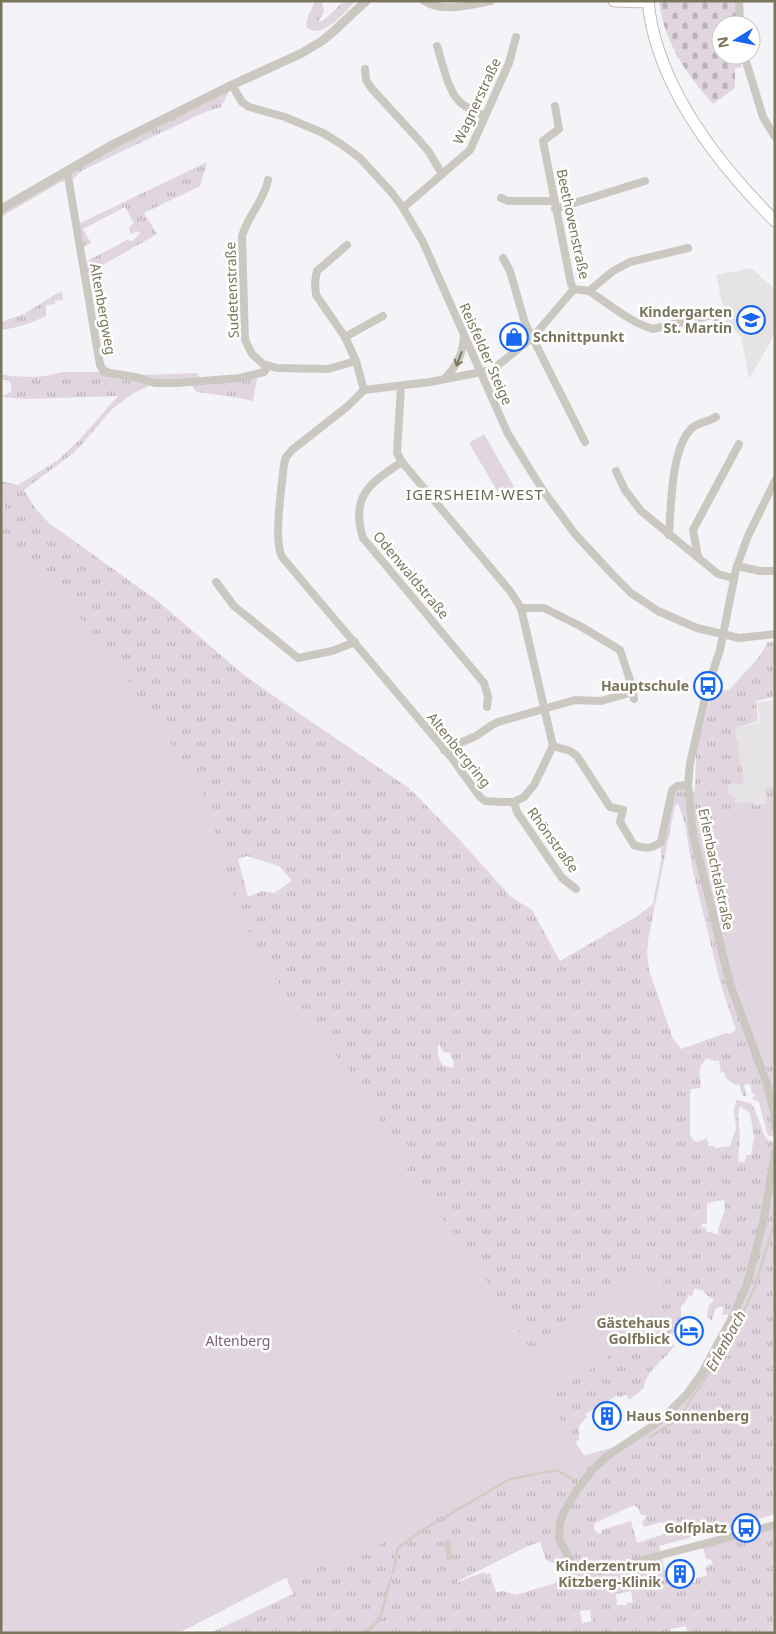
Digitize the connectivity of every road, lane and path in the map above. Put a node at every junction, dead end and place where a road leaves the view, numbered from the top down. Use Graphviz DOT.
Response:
graph roads {
  1 [pos="366,1"];
  2 [pos="424,1"];
  3 [pos="491,1"];
  4 [pos="614,1"];
  5 [pos="739,1"];
  6 [pos="648,2"];
  7 [pos="740,15"];
  8 [pos="516,37"];
  9 [pos="437,46"];
  10 [pos="747,65"];
  11 [pos="364,70"];
  12 [pos="232,85"];
  13 [pos="555,106"];
  14 [pos="485,116"];
  15 [pos="775,137"];
  16 [pos="67,171"];
  17 [pos="442,174"];
  18 [pos="268,180"];
  19 [pos="645,180"];
  20 [pos="501,198"];
  21 [pos="555,205"];
  22 [pos="404,208"];
  23 [pos="1,209"];
  24 [pos="775,221"];
  25 [pos="347,245"];
  26 [pos="688,248"];
  27 [pos="503,258"];
  28 [pos="574,289"];
  29 [pos="589,291"];
  30 [pos="383,316"];
  31 [pos="719,326"];
  32 [pos="345,336"];
  33 [pos="464,336"];
  34 [pos="533,337"];
  35 [pos="356,361"];
  36 [pos="268,366"];
  37 [pos="479,372"];
  38 [pos="445,378"];
  39 [pos="401,386"];
  40 [pos="364,390"];
  41 [pos="716,417"];
  42 [pos="586,442"];
  43 [pos="739,444"];
  44 [pos="402,462"];
  45 [pos="616,471"];
  46 [pos="775,481"];
  47 [pos="669,535"];
  48 [pos="698,557"];
  49 [pos="737,566"];
  50 [pos="775,571"];
  51 [pos="734,578"];
  52 [pos="216,582"];
  53 [pos="521,608"];
  54 [pos="723,634"];
  55 [pos="775,634"];
  56 [pos="355,642"];
  57 [pos="487,707"];
  58 [pos="544,709"];
  59 [pos="553,746"];
  60 [pos="444,750"];
  61 [pos="688,785"];
  62 [pos="514,802"];
  63 [pos="576,889"];
  64 [pos="775,1127"];
  65 [pos="775,1153"];
  66 [pos="775,1525"];
  1 -- 12 [label="street"];
  2 -- 3 [label="street"];
  4 -- 6 [label="main road"];
  5 -- 7 [label="street"];
  6 -- 24 [label="main road"];
  8 -- 14 [label="street, Wagnerstraße"];
  9 -- 14 [label="street"];
  10 -- 15 [label="street"];
  11 -- 17 [label="street"];
  12 -- 16 [label="street"];
  12 -- 22 [label="street, Reisfelder Steige"];
  13 -- 21 [label="street, Beethovenstraße"];
  14 -- 17 [label="street, Wagnerstraße"];
  16 -- 23 [label="street"];
  16 -- 36 [label="street, Altenbergweg"];
  17 -- 22 [label="street, Wagnerstraße"];
  18 -- 36 [label="street, Sudetenstraße"];
  19 -- 21 [label="street"];
  20 -- 21 [label="street"];
  21 -- 28 [label="street, Beethovenstraße"];
  22 -- 33 [label="street, Reisfelder Steige"];
  25 -- 32 [label="street"];
  26 -- 29 [label="street"];
  27 -- 34 [label="street"];
  28 -- 29 [label="street"];
  28 -- 34 [label="street, Beethovenstraße"];
  29 -- 31 [label="street"];
  30 -- 32 [label="street"];
  32 -- 35 [label="street"];
  33 -- 37 [label="street, Reisfelder Steige"];
  33 -- 38 [label="street, one-way"];
  34 -- 37 [label="street, Beethovenstraße"];
  34 -- 42 [label="street"];
  35 -- 36 [label="street"];
  35 -- 40 [label="street"];
  37 -- 38 [label="street"];
  37 -- 54 [label="street, Reisfelder Steige"];
  38 -- 39 [label="street"];
  39 -- 40 [label="street"];
  39 -- 44 [label="street"];
  40 -- 56 [label="street, Altenbergring"];
  41 -- 47 [label="street"];
  43 -- 48 [label="street"];
  44 -- 53 [label="street"];
  44 -- 57 [label="street, Odenwaldstraße"];
  45 -- 47 [label="street"];
  46 -- 49 [label="street, Erlenbachtalstraße"];
  47 -- 48 [label="street"];
  48 -- 51 [label="street"];
  49 -- 50 [label="street"];
  49 -- 51 [label="street, Erlenbachtalstraße"];
  51 -- 54 [label="street, Erlenbachtalstraße"];
  52 -- 56 [label="street"];
  53 -- 58 [label="street"];
  53 -- 58 [label="street"];
  54 -- 55 [label="street"];
  54 -- 61 [label="street, Erlenbachtalstraße"];
  56 -- 60 [label="street, Altenbergring"];
  58 -- 59 [label="street"];
  58 -- 60 [label="street"];
  59 -- 61 [label="street"];
  59 -- 62 [label="street"];
  60 -- 62 [label="street, Altenbergring"];
  61 -- 64 [label="street, Erlenbachtalstraße"];
  62 -- 63 [label="street, Rhönstraße"];
  65 -- 66 [label="street"];
}
